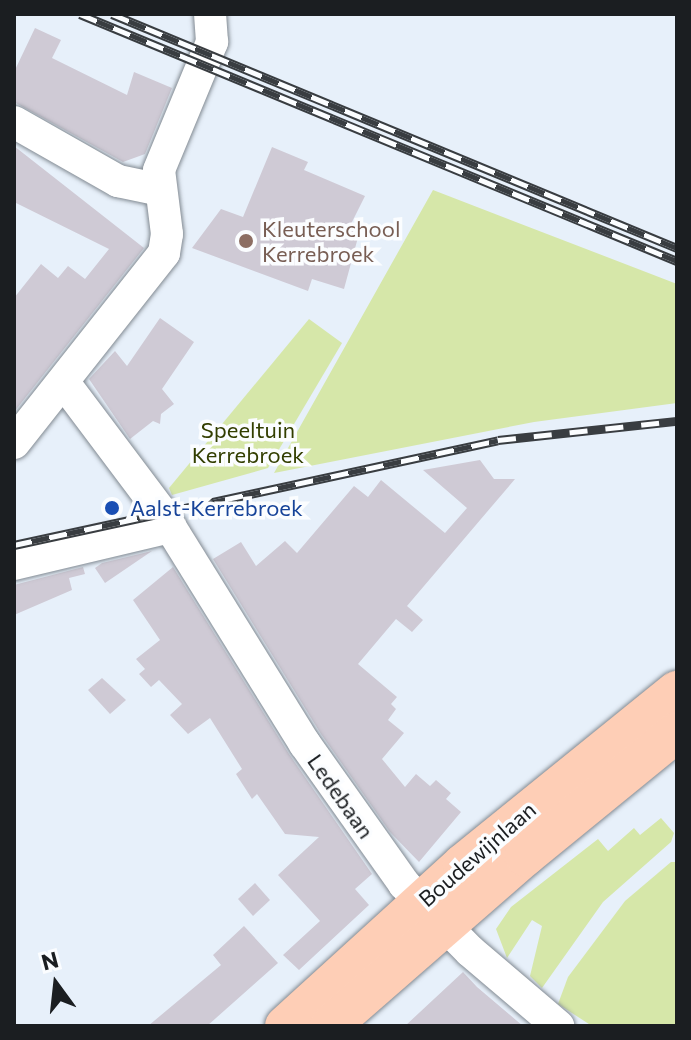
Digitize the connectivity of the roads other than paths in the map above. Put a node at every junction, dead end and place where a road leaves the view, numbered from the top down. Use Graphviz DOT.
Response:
graph roads {
  1 [pos="210,14"];
  2 [pos="14,122"];
  3 [pos="161,190"];
  4 [pos="65,384"];
  5 [pos="14,443"];
  6 [pos="171,527"];
  7 [pos="14,564"];
  8 [pos="677,691"];
  9 [pos="677,732"];
  10 [pos="485,868"];
  11 [pos="433,913"];
  12 [pos="547,1023"];
  13 [pos="285,1026"];
  14 [pos="330,1026"];
  1 -- 3 [label="street"];
  2 -- 3 [label="street"];
  3 -- 4 [label="street"];
  4 -- 5 [label="street"];
  4 -- 6 [label="street, Ledebaan"];
  6 -- 7 [label="street"];
  6 -- 11 [label="street, Ledebaan"];
  8 -- 10 [label="main road, Boudewijnlaan"];
  9 -- 10 [label="main road, Boudewijnlaan"];
  10 -- 11 [label="main road, Boudewijnlaan"];
  11 -- 12 [label="street, Ledebaan"];
  11 -- 13 [label="main road, Boudewijnlaan"];
  11 -- 14 [label="main road, Boudewijnlaan"];
}
